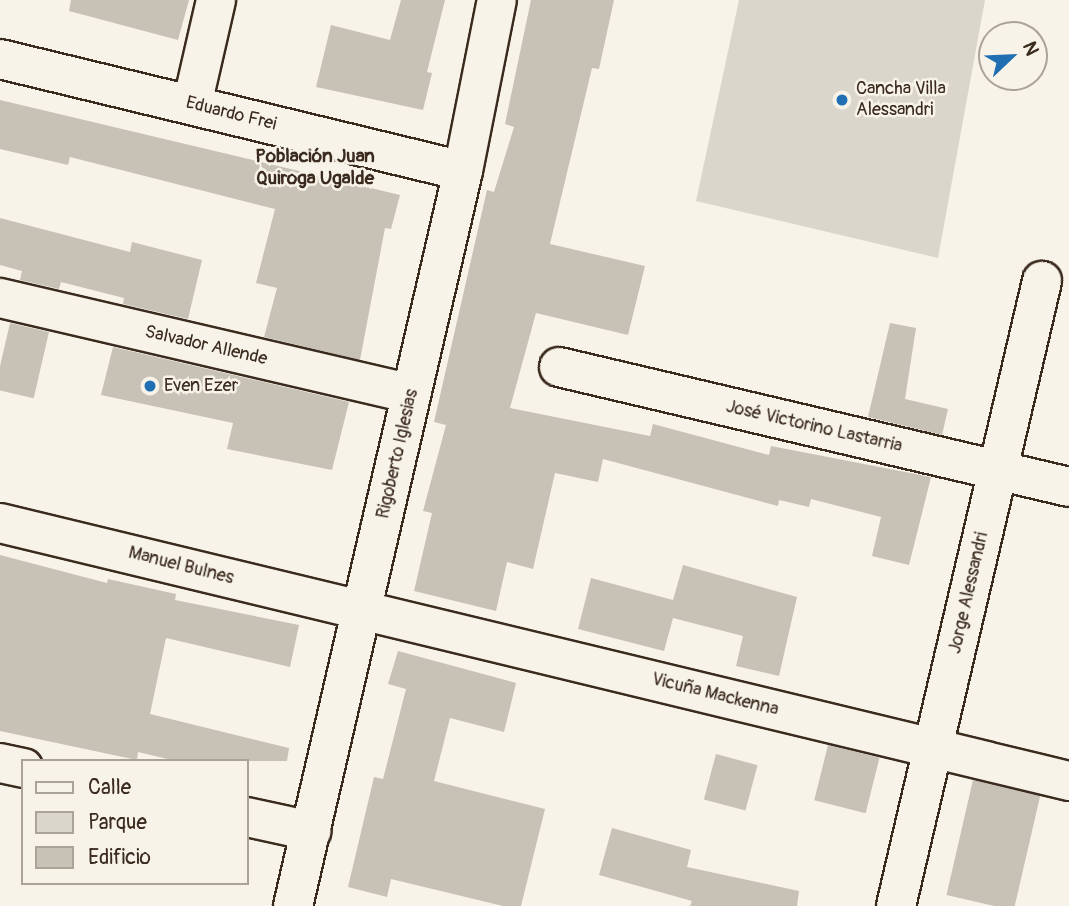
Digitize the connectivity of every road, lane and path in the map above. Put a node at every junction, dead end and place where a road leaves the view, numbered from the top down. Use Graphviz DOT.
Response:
graph roads {
  1 [pos="216,0"];
  2 [pos="497,0"];
  3 [pos="0,59"];
  4 [pos="192,105"];
  5 [pos="463,171"];
  6 [pos="1042,281"];
  7 [pos="0,298"];
  8 [pos="559,367"];
  9 [pos="411,394"];
  10 [pos="998,470"];
  11 [pos="1069,486"];
  12 [pos="0,523"];
  13 [pos="362,610"];
  14 [pos="933,748"];
  15 [pos="0,763"];
  16 [pos="21,768"];
  17 [pos="1069,780"];
  18 [pos="248,817"];
  19 [pos="311,831"];
  20 [pos="293,906"];
  21 [pos="896,906"];
  1 -- 4 [label="street"];
  2 -- 5 [label="street, Rigoberto Iglesias"];
  3 -- 4 [label="street, Eduardo Frei"];
  4 -- 5 [label="street, Eduardo Frei"];
  5 -- 9 [label="street, Rigoberto Iglesias"];
  6 -- 10 [label="street, Jorge Alessandri"];
  7 -- 9 [label="street, Salvador Allende"];
  8 -- 10 [label="street, José Victorino Lastarria"];
  9 -- 13 [label="street, Rigoberto Iglesias"];
  10 -- 11 [label="street, José Victorino Lastarria"];
  10 -- 14 [label="street, Jorge Alessandri"];
  12 -- 13 [label="street, Manuel Bulnes"];
  13 -- 14 [label="street, Vicuña Mackenna"];
  13 -- 19 [label="street, Rigoberto Iglesias"];
  14 -- 17 [label="street, Vicuña Mackenna"];
  14 -- 21 [label="street, Jorge Alessandri"];
  15 -- 16 [label="street"];
  18 -- 19 [label="street"];
  19 -- 20 [label="street, Rigoberto Iglesias"];
}
